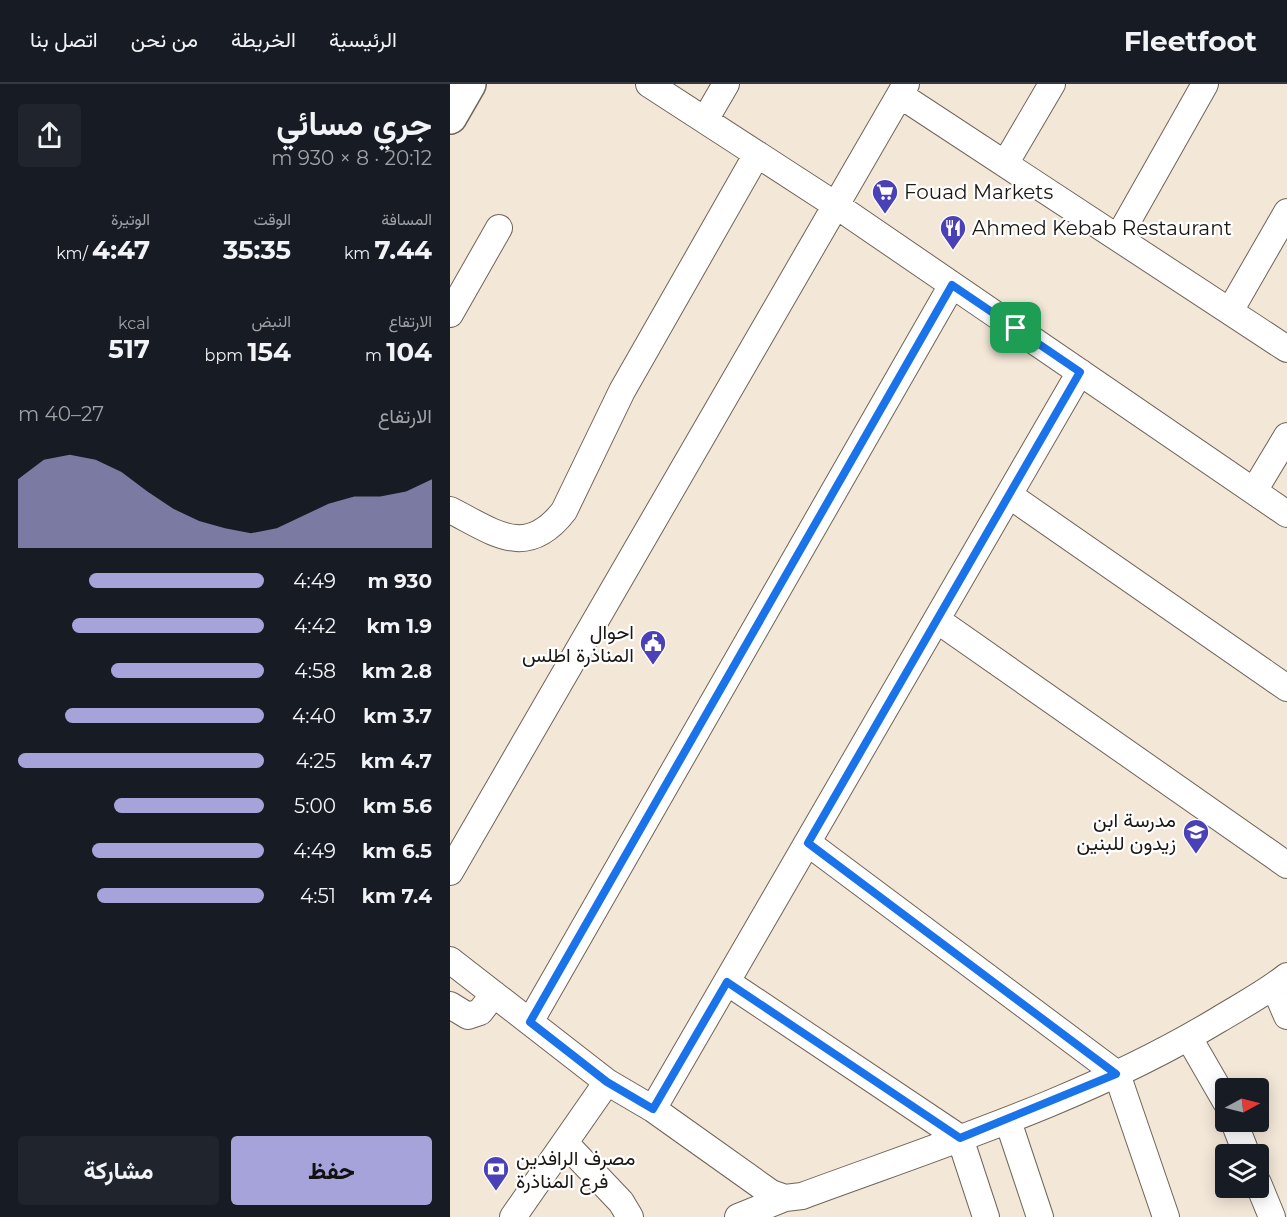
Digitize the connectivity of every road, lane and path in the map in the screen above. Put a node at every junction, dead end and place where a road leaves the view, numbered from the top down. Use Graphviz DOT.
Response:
graph roads {
  1 [pos="469,84"];
  2 [pos="649,84"];
  3 [pos="726,84"];
  4 [pos="1052,84"];
  5 [pos="1205,84"];
  6 [pos="903,89"];
  7 [pos="450,117"];
  8 [pos="705,120"];
  9 [pos="756,154"];
  10 [pos="1005,164"];
  11 [pos="837,206"];
  12 [pos="1287,212"];
  13 [pos="499,228"];
  14 [pos="1118,238"];
  15 [pos="952,285"];
  16 [pos="1230,311"];
  17 [pos="450,314"];
  18 [pos="1287,349"];
  19 [pos="1080,372"];
  20 [pos="1287,436"];
  21 [pos="1254,491"];
  22 [pos="1009,495"];
  23 [pos="450,510"];
  24 [pos="1287,513"];
  25 [pos="937,620"];
  26 [pos="1287,687"];
  27 [pos="808,843"];
  28 [pos="1287,865"];
  29 [pos="450,872"];
  30 [pos="450,960"];
  31 [pos="1281,981"];
  32 [pos="727,982"];
  33 [pos="494,994"];
  34 [pos="450,1005"];
  35 [pos="1287,1016"];
  36 [pos="530,1022"];
  37 [pos="1189,1038"];
  38 [pos="1116,1074"];
  39 [pos="607,1082"];
  40 [pos="1215,1083"];
  41 [pos="653,1109"];
  42 [pos="1008,1120"];
  43 [pos="960,1138"];
  44 [pos="565,1143"];
  45 [pos="785,1198"];
  46 [pos="1264,1198"];
  47 [pos="513,1217"];
  48 [pos="630,1217"];
  49 [pos="738,1217"];
  50 [pos="986,1217"];
  51 [pos="1040,1217"];
  52 [pos="1166,1217"];
  53 [pos="1272,1217"];
  1 -- 7 [label="main road"];
  2 -- 8 [label="street"];
  3 -- 8 [label="street"];
  4 -- 10 [label="street"];
  5 -- 14 [label="street"];
  6 -- 10 [label="street"];
  6 -- 11 [label="street"];
  8 -- 9 [label="street"];
  9 -- 11 [label="street"];
  9 -- 23 [label="street"];
  10 -- 14 [label="street"];
  11 -- 15 [label="street"];
  11 -- 29 [label="street"];
  12 -- 16 [label="street"];
  13 -- 17 [label="street"];
  14 -- 16 [label="street"];
  15 -- 19 [label="street"];
  15 -- 36 [label="street"];
  16 -- 18 [label="street"];
  19 -- 21 [label="street"];
  19 -- 22 [label="street"];
  20 -- 21 [label="street"];
  21 -- 24 [label="street"];
  22 -- 25 [label="street"];
  22 -- 26 [label="street"];
  25 -- 27 [label="street"];
  25 -- 28 [label="street"];
  27 -- 32 [label="street"];
  27 -- 38 [label="street"];
  30 -- 33 [label="street"];
  31 -- 35 [label="street"];
  31 -- 37 [label="street"];
  32 -- 41 [label="street"];
  32 -- 43 [label="street"];
  33 -- 34 [label="street"];
  33 -- 36 [label="street"];
  36 -- 39 [label="street"];
  37 -- 38 [label="street"];
  37 -- 40 [label="street"];
  38 -- 42 [label="street"];
  38 -- 52 [label="street"];
  39 -- 41 [label="street"];
  39 -- 44 [label="street"];
  41 -- 45 [label="street"];
  42 -- 43 [label="street"];
  42 -- 51 [label="street"];
  43 -- 45 [label="street"];
  43 -- 50 [label="street"];
  44 -- 47 [label="street"];
  44 -- 48 [label="street"];
  45 -- 49 [label="street"];
  46 -- 53 [label="street"];
}
